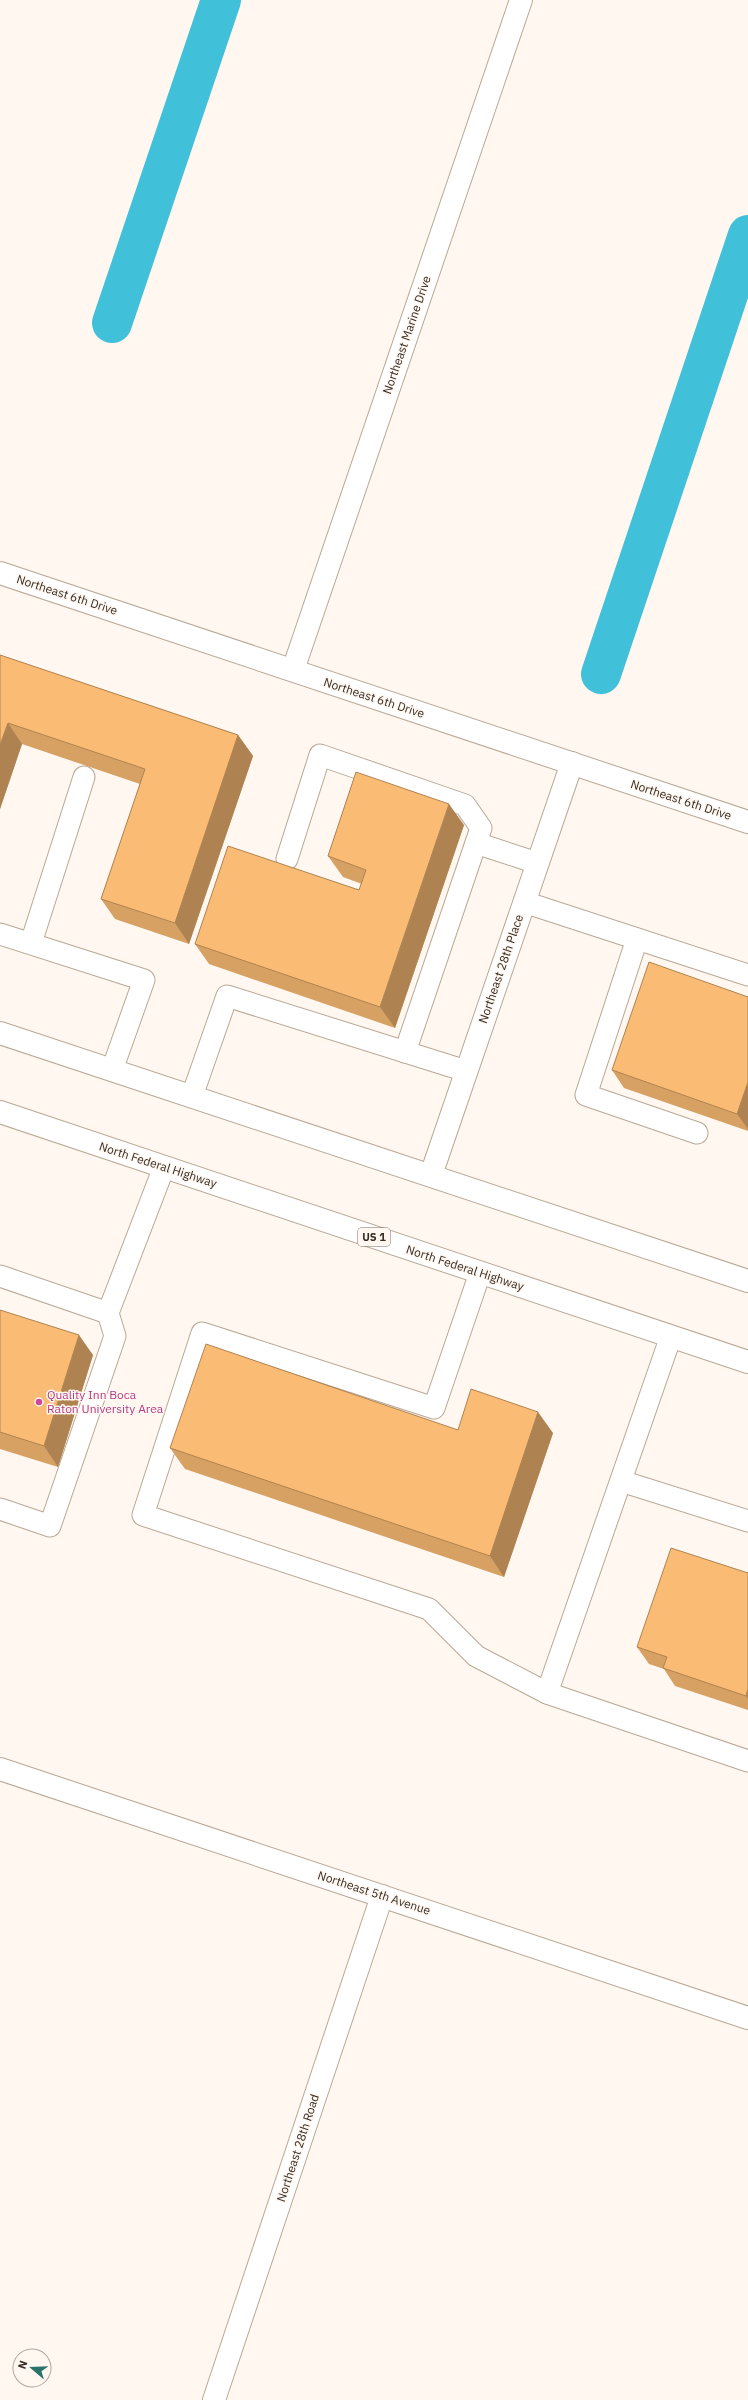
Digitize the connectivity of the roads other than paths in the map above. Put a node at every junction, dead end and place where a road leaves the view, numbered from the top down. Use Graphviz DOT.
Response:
graph roads {
  1 [pos="522,0"];
  2 [pos="0,573"];
  3 [pos="293,670"];
  4 [pos="572,763"];
  5 [pos="84,777"];
  6 [pos="748,822"];
  7 [pos="476,843"];
  8 [pos="287,859"];
  9 [pos="537,863"];
  10 [pos="524,902"];
  11 [pos="0,934"];
  12 [pos="637,939"];
  13 [pos="31,943"];
  14 [pos="748,975"];
  15 [pos="0,1033"];
  16 [pos="405,1052"];
  17 [pos="112,1070"];
  18 [pos="466,1071"];
  19 [pos="192,1096"];
  20 [pos="0,1112"];
  21 [pos="697,1133"];
  22 [pos="164,1167"];
  23 [pos="430,1175"];
  24 [pos="480,1273"];
  25 [pos="0,1276"];
  26 [pos="748,1281"];
  27 [pos="108,1313"];
  28 [pos="671,1336"];
  29 [pos="748,1362"];
  30 [pos="621,1481"];
  31 [pos="0,1509"];
  32 [pos="748,1521"];
  33 [pos="547,1693"];
  34 [pos="748,1760"];
  35 [pos="0,1769"];
  36 [pos="382,1896"];
  37 [pos="748,2018"];
  38 [pos="214,2400"];
  1 -- 3 [label="street, Northeast Marine Drive"];
  2 -- 3 [label="street, Northeast 6th Drive"];
  3 -- 4 [label="street, Northeast 6th Drive"];
  4 -- 6 [label="street, Northeast 6th Drive"];
  4 -- 9 [label="street, Northeast 28th Place"];
  5 -- 13 [label="lane"];
  7 -- 8 [label="lane"];
  7 -- 9 [label="lane"];
  7 -- 16 [label="lane"];
  9 -- 10 [label="street, Northeast 28th Place"];
  10 -- 12 [label="lane"];
  10 -- 18 [label="street, Northeast 28th Place"];
  11 -- 13 [label="lane"];
  12 -- 14 [label="lane"];
  12 -- 21 [label="lane"];
  13 -- 17 [label="lane"];
  15 -- 17 [label="street"];
  16 -- 18 [label="lane"];
  16 -- 19 [label="lane"];
  17 -- 19 [label="street"];
  18 -- 23 [label="street, Northeast 28th Place"];
  19 -- 23 [label="street"];
  20 -- 22 [label="street, North Federal Highway / US 1"];
  22 -- 24 [label="street, North Federal Highway / US 1"];
  22 -- 27 [label="lane"];
  23 -- 26 [label="street"];
  24 -- 28 [label="street, North Federal Highway / US 1"];
  24 -- 33 [label="lane"];
  25 -- 27 [label="lane"];
  27 -- 31 [label="lane"];
  28 -- 29 [label="street, North Federal Highway / US 1"];
  28 -- 30 [label="lane"];
  30 -- 32 [label="lane"];
  30 -- 33 [label="lane"];
  33 -- 34 [label="lane"];
  35 -- 36 [label="street, Northeast 5th Avenue"];
  36 -- 37 [label="street, Northeast 5th Avenue"];
  36 -- 38 [label="street, Northeast 28th Road"];
}
